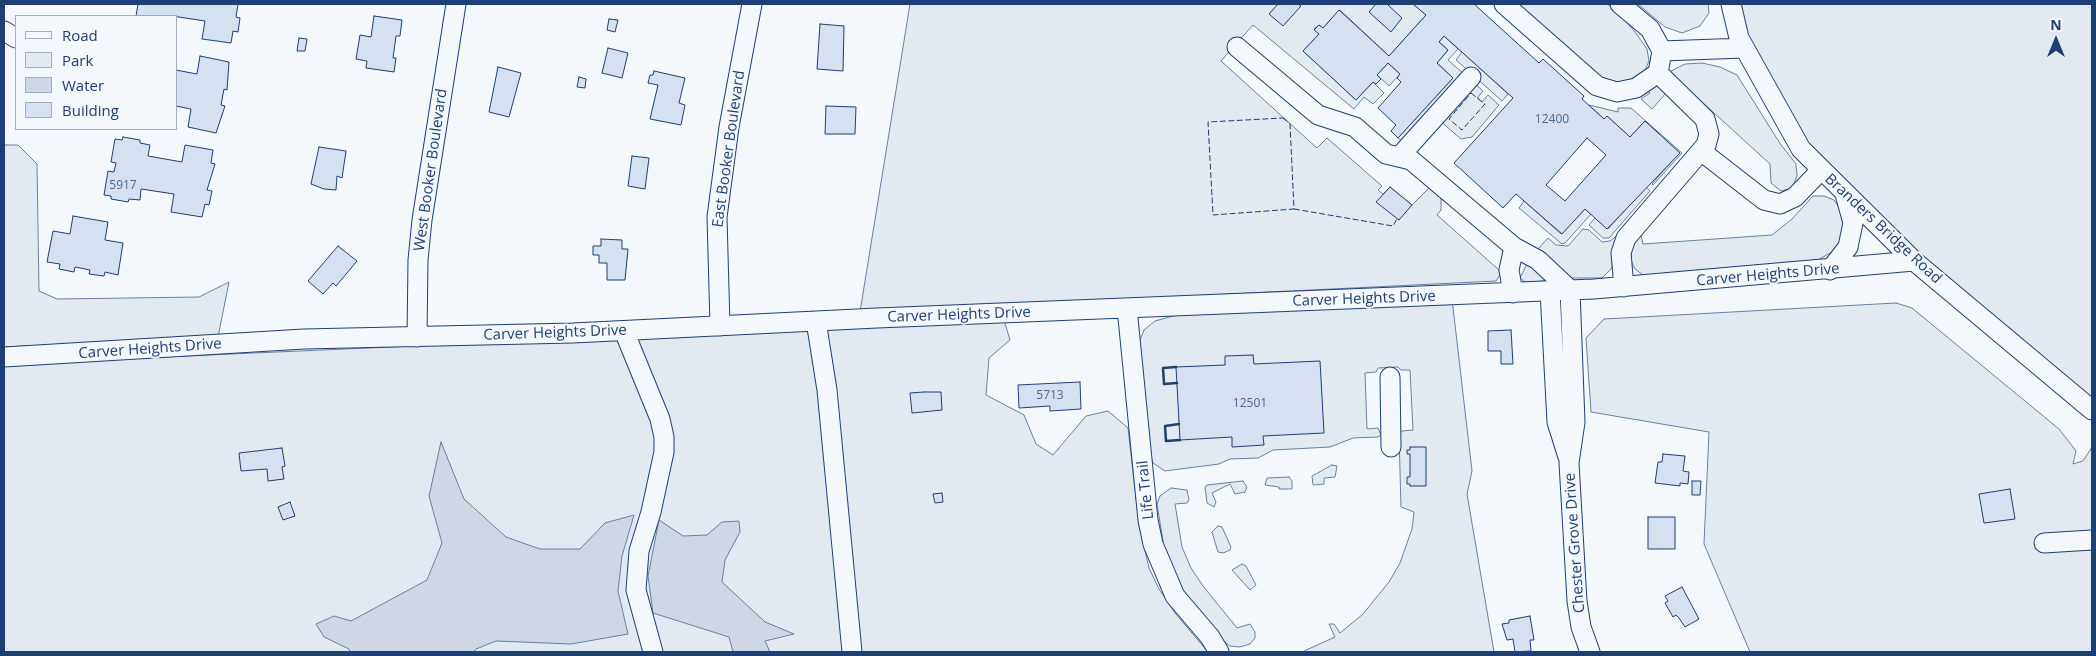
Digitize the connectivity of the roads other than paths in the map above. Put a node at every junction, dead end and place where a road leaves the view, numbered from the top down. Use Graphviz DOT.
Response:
graph roads {
  1 [pos="456,4"];
  2 [pos="752,4"];
  3 [pos="1504,4"];
  4 [pos="1620,4"];
  5 [pos="1731,4"];
  6 [pos="4,31"];
  7 [pos="15,37"];
  8 [pos="1237,47"];
  9 [pos="1744,48"];
  10 [pos="1662,51"];
  11 [pos="1658,73"];
  12 [pos="1471,77"];
  13 [pos="1701,151"];
  14 [pos="1400,157"];
  15 [pos="1821,170"];
  16 [pos="1845,193"];
  17 [pos="1514,248"];
  18 [pos="1914,261"];
  19 [pos="1830,270"];
  20 [pos="1624,287"];
  21 [pos="1570,290"];
  22 [pos="1550,291"];
  23 [pos="1513,292"];
  24 [pos="1127,308"];
  25 [pos="816,321"];
  26 [pos="720,326"];
  27 [pos="624,331"];
  28 [pos="417,337"];
  29 [pos="4,357"];
  30 [pos="1390,377"];
  31 [pos="2092,410"];
  32 [pos="1391,447"];
  33 [pos="1570,463"];
  34 [pos="2092,540"];
  35 [pos="2044,543"];
  36 [pos="653,652"];
  37 [pos="852,652"];
  38 [pos="1220,652"];
  39 [pos="1590,652"];
  1 -- 28 [label="street, West Booker Boulevard"];
  2 -- 26 [label="street, East Booker Boulevard"];
  3 -- 11 [label="street"];
  4 -- 10 [label="street"];
  5 -- 9 [label="street, Branders Bridge Road"];
  6 -- 7 [label="street"];
  8 -- 14 [label="street"];
  9 -- 10 [label="street"];
  9 -- 15 [label="street, Branders Bridge Road"];
  10 -- 11 [label="street"];
  11 -- 13 [label="street"];
  12 -- 14 [label="street"];
  13 -- 15 [label="street"];
  13 -- 20 [label="street"];
  14 -- 17 [label="street"];
  15 -- 16 [label="street, Branders Bridge Road"];
  16 -- 18 [label="street, Branders Bridge Road"];
  16 -- 19 [label="street"];
  17 -- 21 [label="street"];
  17 -- 23 [label="street"];
  18 -- 19 [label="street, Carver Heights Drive"];
  18 -- 31 [label="street, Branders Bridge Road"];
  19 -- 20 [label="street, Carver Heights Drive"];
  20 -- 21 [label="street, Carver Heights Drive"];
  21 -- 22 [label="street, Carver Heights Drive"];
  21 -- 33 [label="street, Chester Grove Drive"];
  22 -- 23 [label="street, Carver Heights Drive"];
  22 -- 33 [label="street, Chester Grove Drive"];
  23 -- 24 [label="street, Carver Heights Drive"];
  24 -- 25 [label="street, Carver Heights Drive"];
  24 -- 38 [label="street, Life Trail"];
  25 -- 26 [label="street, Carver Heights Drive"];
  25 -- 37 [label="street"];
  26 -- 27 [label="street, Carver Heights Drive"];
  27 -- 28 [label="street, Carver Heights Drive"];
  27 -- 36 [label="street"];
  28 -- 29 [label="street, Carver Heights Drive"];
  30 -- 32 [label="street"];
  33 -- 39 [label="street, Chester Grove Drive"];
  34 -- 35 [label="street"];
}
